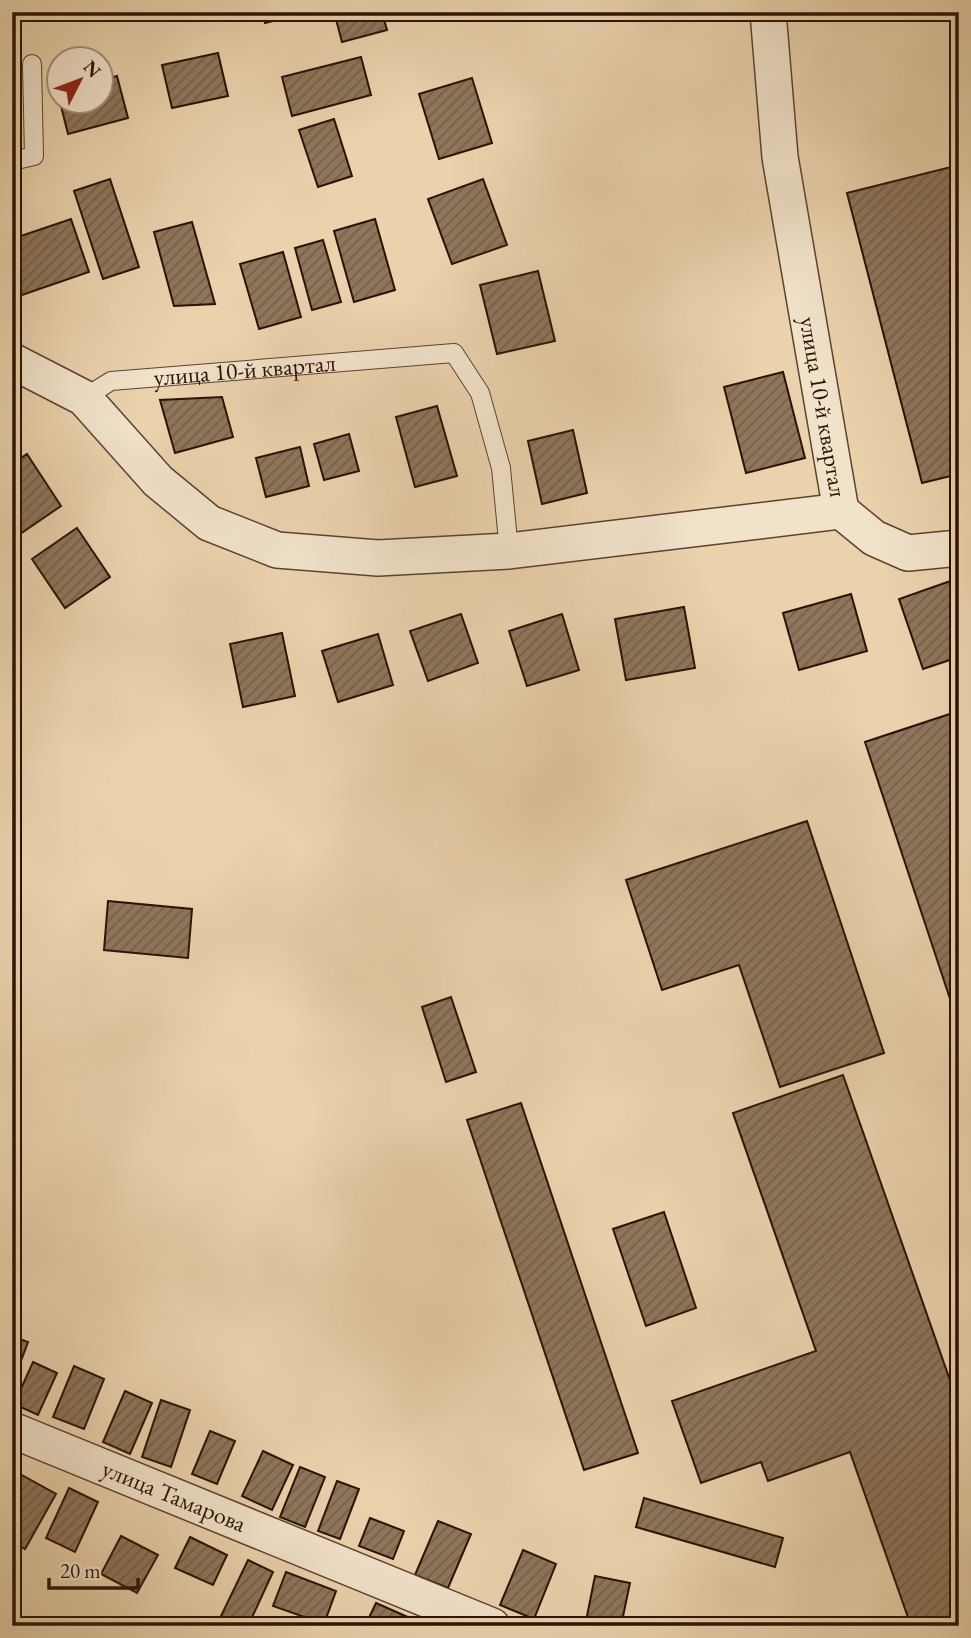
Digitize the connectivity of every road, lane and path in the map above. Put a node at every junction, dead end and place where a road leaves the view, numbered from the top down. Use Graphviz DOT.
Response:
graph roads {
  1 [pos="768,12"];
  2 [pos="32,64"];
  3 [pos="12,162"];
  4 [pos="12,361"];
  5 [pos="84,398"];
  6 [pos="841,511"];
  7 [pos="959,548"];
  8 [pos="509,551"];
  9 [pos="12,1430"];
  10 [pos="492,1626"];
  1 -- 6 [label="street, улица 10-й квартал"];
  2 -- 3 [label="lane"];
  4 -- 5 [label="street, улица 10-й квартал"];
  5 -- 8 [label="street, улица 10-й квартал"];
  5 -- 8 [label="lane, улица 10-й квартал"];
  6 -- 7 [label="street"];
  6 -- 8 [label="street, улица 10-й квартал"];
  9 -- 10 [label="street, улица Тамарова"];
}
